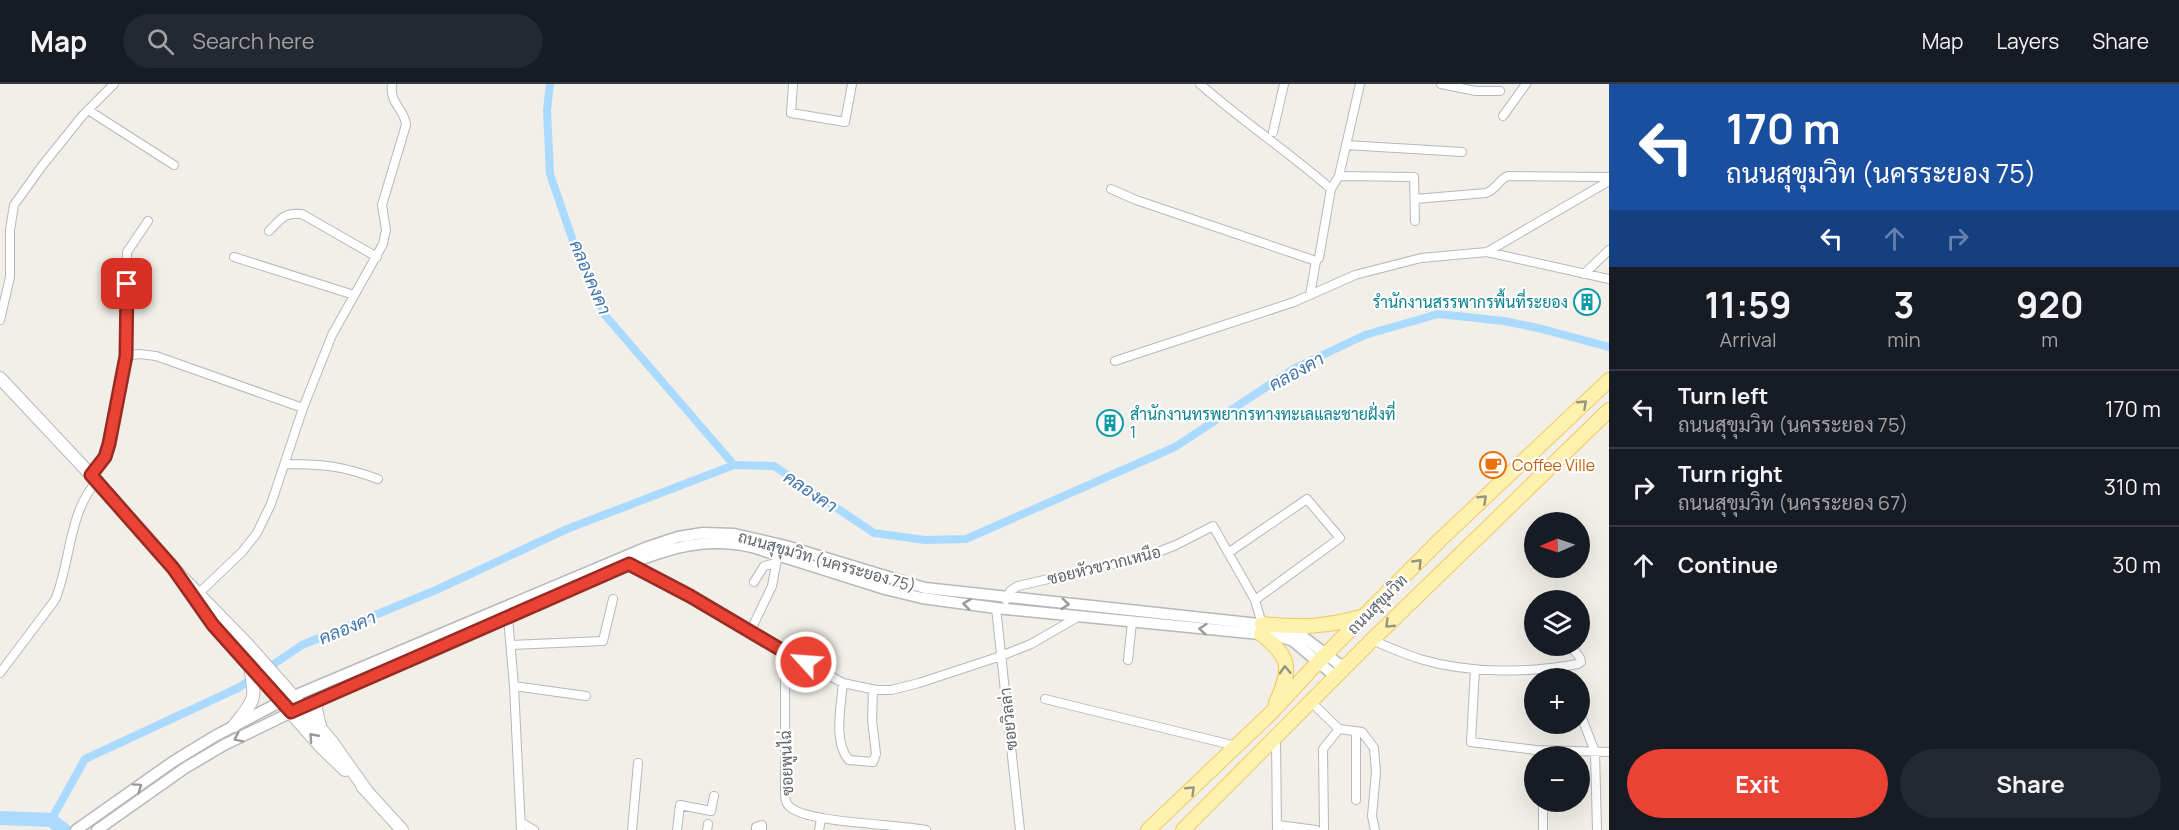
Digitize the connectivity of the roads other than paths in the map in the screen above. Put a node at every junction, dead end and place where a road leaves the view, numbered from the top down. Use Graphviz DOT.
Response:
graph roads {
  1 [pos="114,84"];
  2 [pos="392,84"];
  3 [pos="793,84"];
  4 [pos="852,84"];
  5 [pos="1200,84"];
  6 [pos="1284,84"];
  7 [pos="1360,84"];
  8 [pos="1441,84"];
  9 [pos="1526,84"];
  10 [pos="1500,91"];
  11 [pos="88,110"];
  12 [pos="1503,116"];
  13 [pos="1273,132"];
  14 [pos="1346,145"];
  15 [pos="1462,152"];
  16 [pos="174,165"];
  17 [pos="1339,176"];
  18 [pos="1609,179"];
  19 [pos="1111,189"];
  20 [pos="1330,189"];
  21 [pos="1415,199"];
  22 [pos="148,221"];
  23 [pos="1415,221"];
  24 [pos="269,231"];
  25 [pos="1609,250"];
  26 [pos="1487,252"];
  27 [pos="234,257"];
  28 [pos="377,257"];
  29 [pos="1316,261"];
  30 [pos="1584,274"];
  31 [pos="1609,279"];
  32 [pos="1310,295"];
  33 [pos="354,296"];
  34 [pos="0,320"];
  35 [pos="126,356"];
  36 [pos="1114,361"];
  37 [pos="0,378"];
  38 [pos="1609,380"];
  39 [pos="303,408"];
  40 [pos="1609,410"];
  41 [pos="286,464"];
  42 [pos="94,478"];
  43 [pos="378,479"];
  44 [pos="1228,553"];
  45 [pos="777,558"];
  46 [pos="629,564"];
  47 [pos="173,568"];
  48 [pos="754,582"];
  49 [pos="198,594"];
  50 [pos="613,599"];
  51 [pos="1255,600"];
  52 [pos="1002,605"];
  53 [pos="1368,615"];
  54 [pos="1078,616"];
  55 [pos="508,618"];
  56 [pos="1132,622"];
  57 [pos="1262,629"];
  58 [pos="750,632"];
  59 [pos="1372,640"];
  60 [pos="511,645"];
  61 [pos="243,649"];
  62 [pos="785,652"];
  63 [pos="1001,656"];
  64 [pos="1578,656"];
  65 [pos="1322,658"];
  66 [pos="1128,660"];
  67 [pos="250,666"];
  68 [pos="1562,668"];
  69 [pos="1475,669"];
  70 [pos="1524,670"];
  71 [pos="1340,672"];
  72 [pos="0,673"];
  73 [pos="843,683"];
  74 [pos="275,685"];
  75 [pos="514,686"];
  76 [pos="873,690"];
  77 [pos="586,696"];
  78 [pos="287,699"];
  79 [pos="1045,699"];
  80 [pos="317,701"];
  81 [pos="1311,702"];
  82 [pos="296,710"];
  83 [pos="1271,713"];
  84 [pos="234,726"];
  85 [pos="321,728"];
  86 [pos="1339,729"];
  87 [pos="1356,731"];
  88 [pos="1588,734"];
  89 [pos="1276,737"];
  90 [pos="1236,747"];
  91 [pos="1524,750"];
  92 [pos="1590,752"];
  93 [pos="1595,752"];
  94 [pos="1609,752"];
  95 [pos="638,763"];
  96 [pos="366,790"];
  97 [pos="714,796"];
  98 [pos="1356,800"];
  99 [pos="1543,812"];
  100 [pos="821,819"];
  101 [pos="521,827"];
  102 [pos="876,827"];
  103 [pos="1277,827"];
  104 [pos="76,830"];
  105 [pos="97,830"];
  106 [pos="402,830"];
  107 [pos="534,830"];
  108 [pos="632,830"];
  109 [pos="677,830"];
  110 [pos="756,830"];
  111 [pos="762,830"];
  112 [pos="819,830"];
  113 [pos="926,830"];
  114 [pos="1020,830"];
  115 [pos="1148,830"];
  116 [pos="1183,830"];
  117 [pos="1316,830"];
  118 [pos="1324,830"];
  119 [pos="1375,830"];
  120 [pos="1543,830"];
  121 [pos="1597,830"];
  1 -- 11 [label="street"];
  2 -- 28 [label="street"];
  3 -- 4 [label="street"];
  5 -- 20 [label="street"];
  6 -- 13 [label="street"];
  7 -- 14 [label="street"];
  8 -- 10 [label="street"];
  9 -- 12 [label="street"];
  11 -- 16 [label="street"];
  11 -- 34 [label="street"];
  14 -- 15 [label="street"];
  14 -- 17 [label="street"];
  17 -- 20 [label="street"];
  17 -- 21 [label="street"];
  18 -- 21 [label="street"];
  18 -- 26 [label="street"];
  19 -- 29 [label="street"];
  20 -- 29 [label="street"];
  21 -- 23 [label="street"];
  22 -- 35 [label="street"];
  24 -- 28 [label="street"];
  25 -- 30 [label="street"];
  26 -- 30 [label="street"];
  26 -- 32 [label="street"];
  27 -- 33 [label="street"];
  28 -- 33 [label="street"];
  29 -- 32 [label="street"];
  30 -- 31 [label="street"];
  32 -- 36 [label="street"];
  33 -- 39 [label="street"];
  35 -- 39 [label="street"];
  35 -- 42 [label="street"];
  37 -- 42 [label="main road"];
  53 -- 38 [label="main road, ถนนสุขุมวิท, one-way"];
  39 -- 41 [label="street"];
  40 -- 59 [label="main road, ถนนสุขุมวิท, one-way"];
  41 -- 43 [label="street"];
  41 -- 49 [label="street"];
  42 -- 47 [label="main road"];
  42 -- 72 [label="street"];
  44 -- 51 [label="street"];
  44 -- 51 [label="street"];
  44 -- 52 [label="street, ซอยหัวขวากเหนือ"];
  45 -- 46 [label="street, ถนนสุขุมวิท (นครระยอง 75)"];
  45 -- 48 [label="street"];
  52 -- 45 [label="street, ถนนสุขุมวิท (นครระยอง 75), one-way"];
  45 -- 58 [label="street"];
  46 -- 55 [label="street, ถนนสุขุมวิท (นครระยอง 75)"];
  46 -- 58 [label="street"];
  47 -- 49 [label="main road"];
  47 -- 61 [label="main road"];
  49 -- 61 [label="main road"];
  50 -- 60 [label="street"];
  51 -- 57 [label="street"];
  52 -- 54 [label="street, ถนนสุขุมวิท (นครระยอง 75)"];
  52 -- 57 [label="street, ถนนสุขุมวิท (นครระยอง 75), one-way"];
  52 -- 63 [label="street, ซอยวิลล่า"];
  52 -- 78 [label="street, ถนนสุขุมวิท (นครระยอง 75)"];
  53 -- 57 [label="main road"];
  53 -- 65 [label="main road, ถนนสุขุมวิท"];
  54 -- 56 [label="street, ถนนสุขุมวิท (นครระยอง 75)"];
  54 -- 63 [label="street"];
  55 -- 60 [label="street"];
  55 -- 80 [label="street, ถนนสุขุมวิท (นครระยอง 75)"];
  57 -- 56 [label="street, ถนนสุขุมวิท (นครระยอง 75), one-way"];
  56 -- 66 [label="street"];
  57 -- 65 [label="street, ถนนสุขุมวิท (นครระยอง 75)"];
  83 -- 57 [label="main road, one-way"];
  58 -- 62 [label="street"];
  59 -- 69 [label="street"];
  59 -- 71 [label="main road, ถนนสุขุมวิท"];
  60 -- 75 [label="street"];
  61 -- 67 [label="main road"];
  61 -- 74 [label="main road"];
  62 -- 73 [label="street"];
  62 -- 100 [label="street, ซอยพูนไฉ่"];
  63 -- 76 [label="street"];
  63 -- 114 [label="street, ซอยวิลล่า"];
  64 -- 68 [label="street"];
  65 -- 71 [label="street, ถนนสุขุมวิท (นครระยอง 75)"];
  65 -- 83 [label="main road, ถนนสุขุมวิท"];
  67 -- 74 [label="main road"];
  67 -- 84 [label="main road"];
  69 -- 70 [label="street"];
  69 -- 91 [label="street"];
  71 -- 81 [label="main road, ถนนสุขุมวิท"];
  73 -- 76 [label="street"];
  73 -- 76 [label="street"];
  74 -- 78 [label="main road"];
  75 -- 77 [label="street"];
  75 -- 101 [label="street"];
  78 -- 82 [label="main road"];
  78 -- 84 [label="street, ถนนสุขุมวิท (นครระยอง 75)"];
  79 -- 90 [label="street"];
  80 -- 82 [label="street, ถนนสุขุมวิท (นครระยอง 75)"];
  80 -- 85 [label="main road"];
  81 -- 86 [label="street"];
  81 -- 89 [label="main road, ถนนสุขุมวิท"];
  82 -- 85 [label="main road"];
  96 -- 82 [label="main road, one-way"];
  82 -- 105 [label="street, ถนนสุขุมวิท (นครระยอง 75), one-way"];
  83 -- 90 [label="main road, ถนนสุขุมวิท"];
  104 -- 84 [label="street, ถนนสุขุมวิท (นครระยอง 75), one-way"];
  85 -- 96 [label="main road"];
  86 -- 87 [label="street"];
  86 -- 118 [label="street"];
  87 -- 98 [label="street"];
  87 -- 119 [label="street"];
  88 -- 93 [label="street"];
  89 -- 103 [label="street"];
  89 -- 116 [label="main road, ถนนสุขุมวิท"];
  115 -- 90 [label="main road, ถนนสุขุมวิท, one-way"];
  92 -- 93 [label="street"];
  93 -- 94 [label="street"];
  93 -- 121 [label="street"];
  95 -- 108 [label="street"];
  96 -- 106 [label="main road"];
  97 -- 109 [label="street"];
  99 -- 120 [label="street"];
  100 -- 102 [label="street, ซอยพูนไฉ่"];
  100 -- 112 [label="street"];
  101 -- 107 [label="street"];
  102 -- 113 [label="street, ซอยพูนไฉ่"];
  103 -- 117 [label="street"];
  110 -- 111 [label="street"];
}
